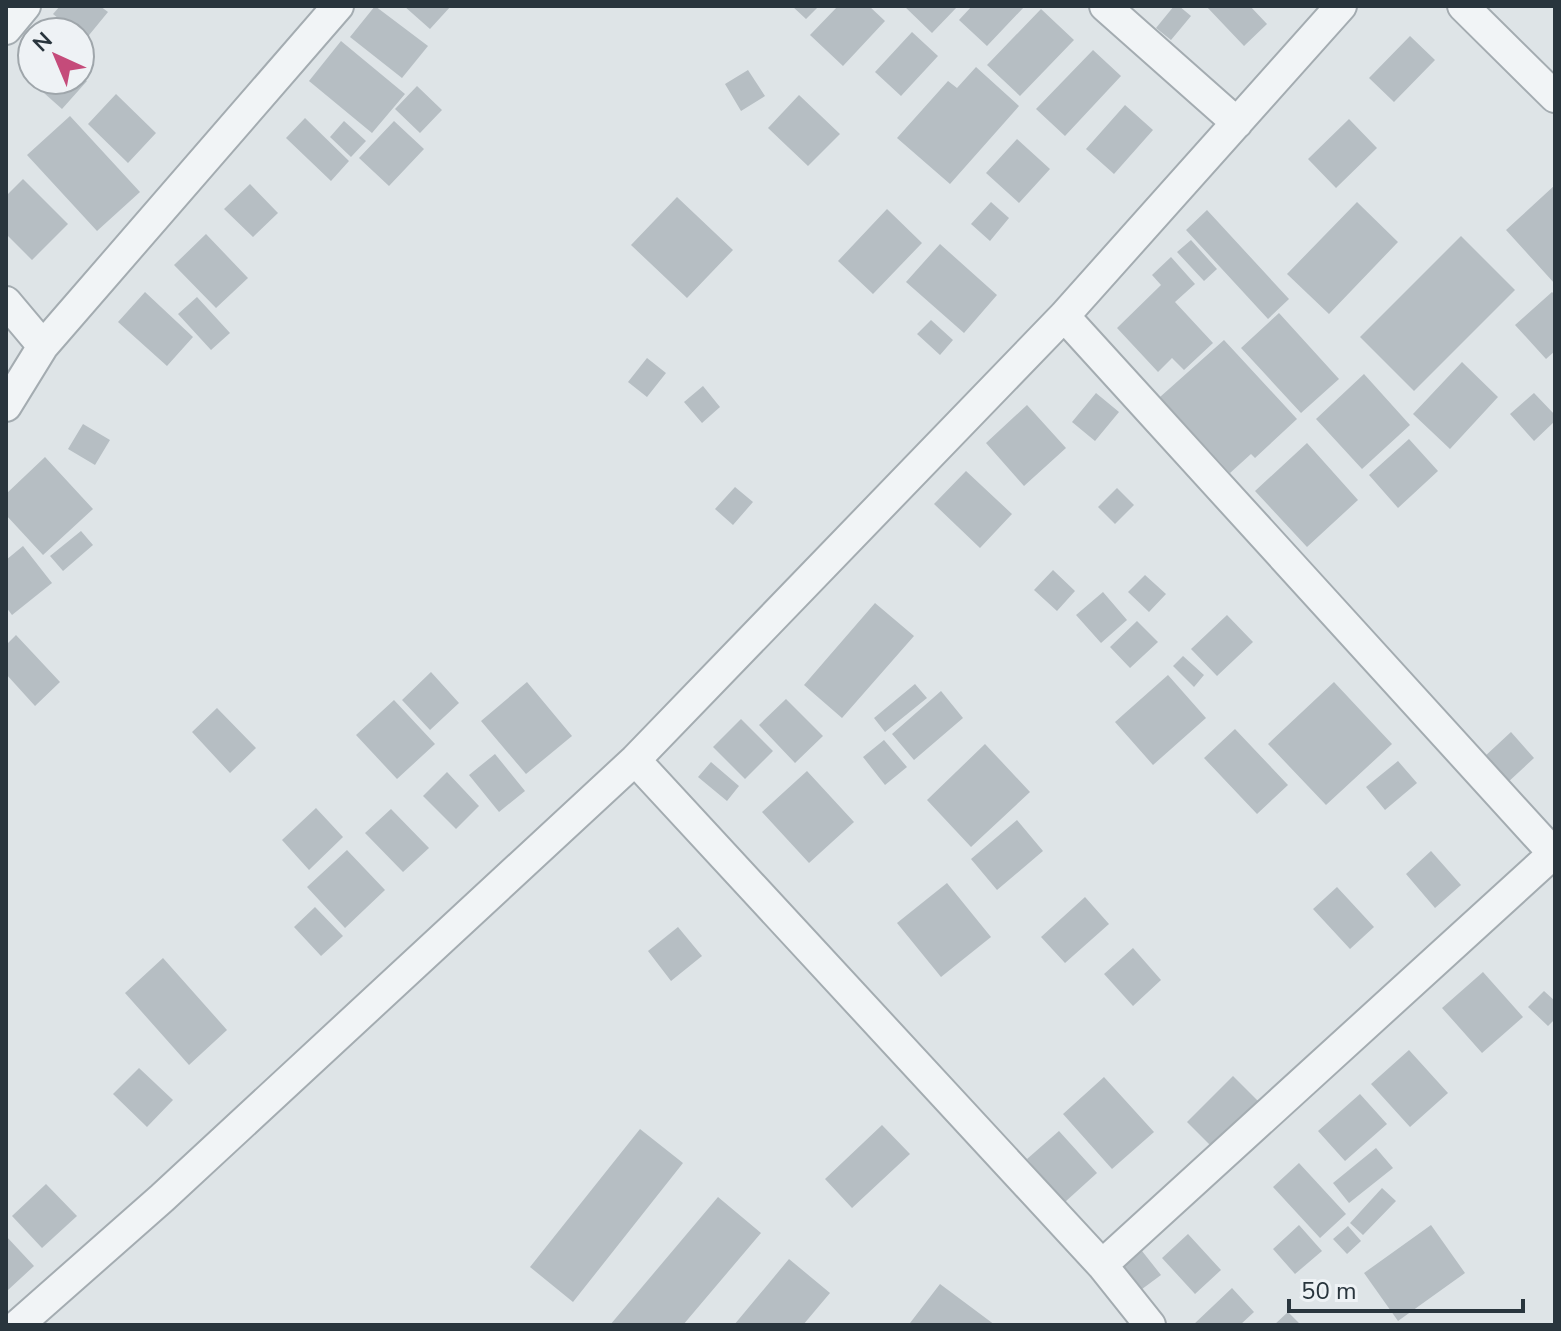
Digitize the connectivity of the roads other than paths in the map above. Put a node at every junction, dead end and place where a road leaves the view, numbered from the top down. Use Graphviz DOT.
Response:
graph roads {
  1 [pos="25,6"];
  2 [pos="338,6"];
  3 [pos="1105,6"];
  4 [pos="1341,6"];
  5 [pos="1463,6"];
  6 [pos="6,29"];
  7 [pos="1555,97"];
  8 [pos="1237,123"];
  9 [pos="6,302"];
  10 [pos="1064,316"];
  11 [pos="43,346"];
  12 [pos="6,406"];
  13 [pos="635,760"];
  14 [pos="1555,854"];
  15 [pos="1102,1265"];
  16 [pos="18,1325"];
  17 [pos="1150,1325"];
  1 -- 6 [label="street"];
  2 -- 11 [label="street"];
  3 -- 8 [label="street"];
  4 -- 8 [label="street"];
  5 -- 7 [label="street"];
  8 -- 10 [label="street"];
  9 -- 11 [label="street"];
  10 -- 13 [label="street"];
  10 -- 14 [label="street"];
  11 -- 12 [label="street"];
  13 -- 15 [label="street"];
  13 -- 16 [label="street"];
  14 -- 15 [label="street"];
  15 -- 17 [label="street"];
}
